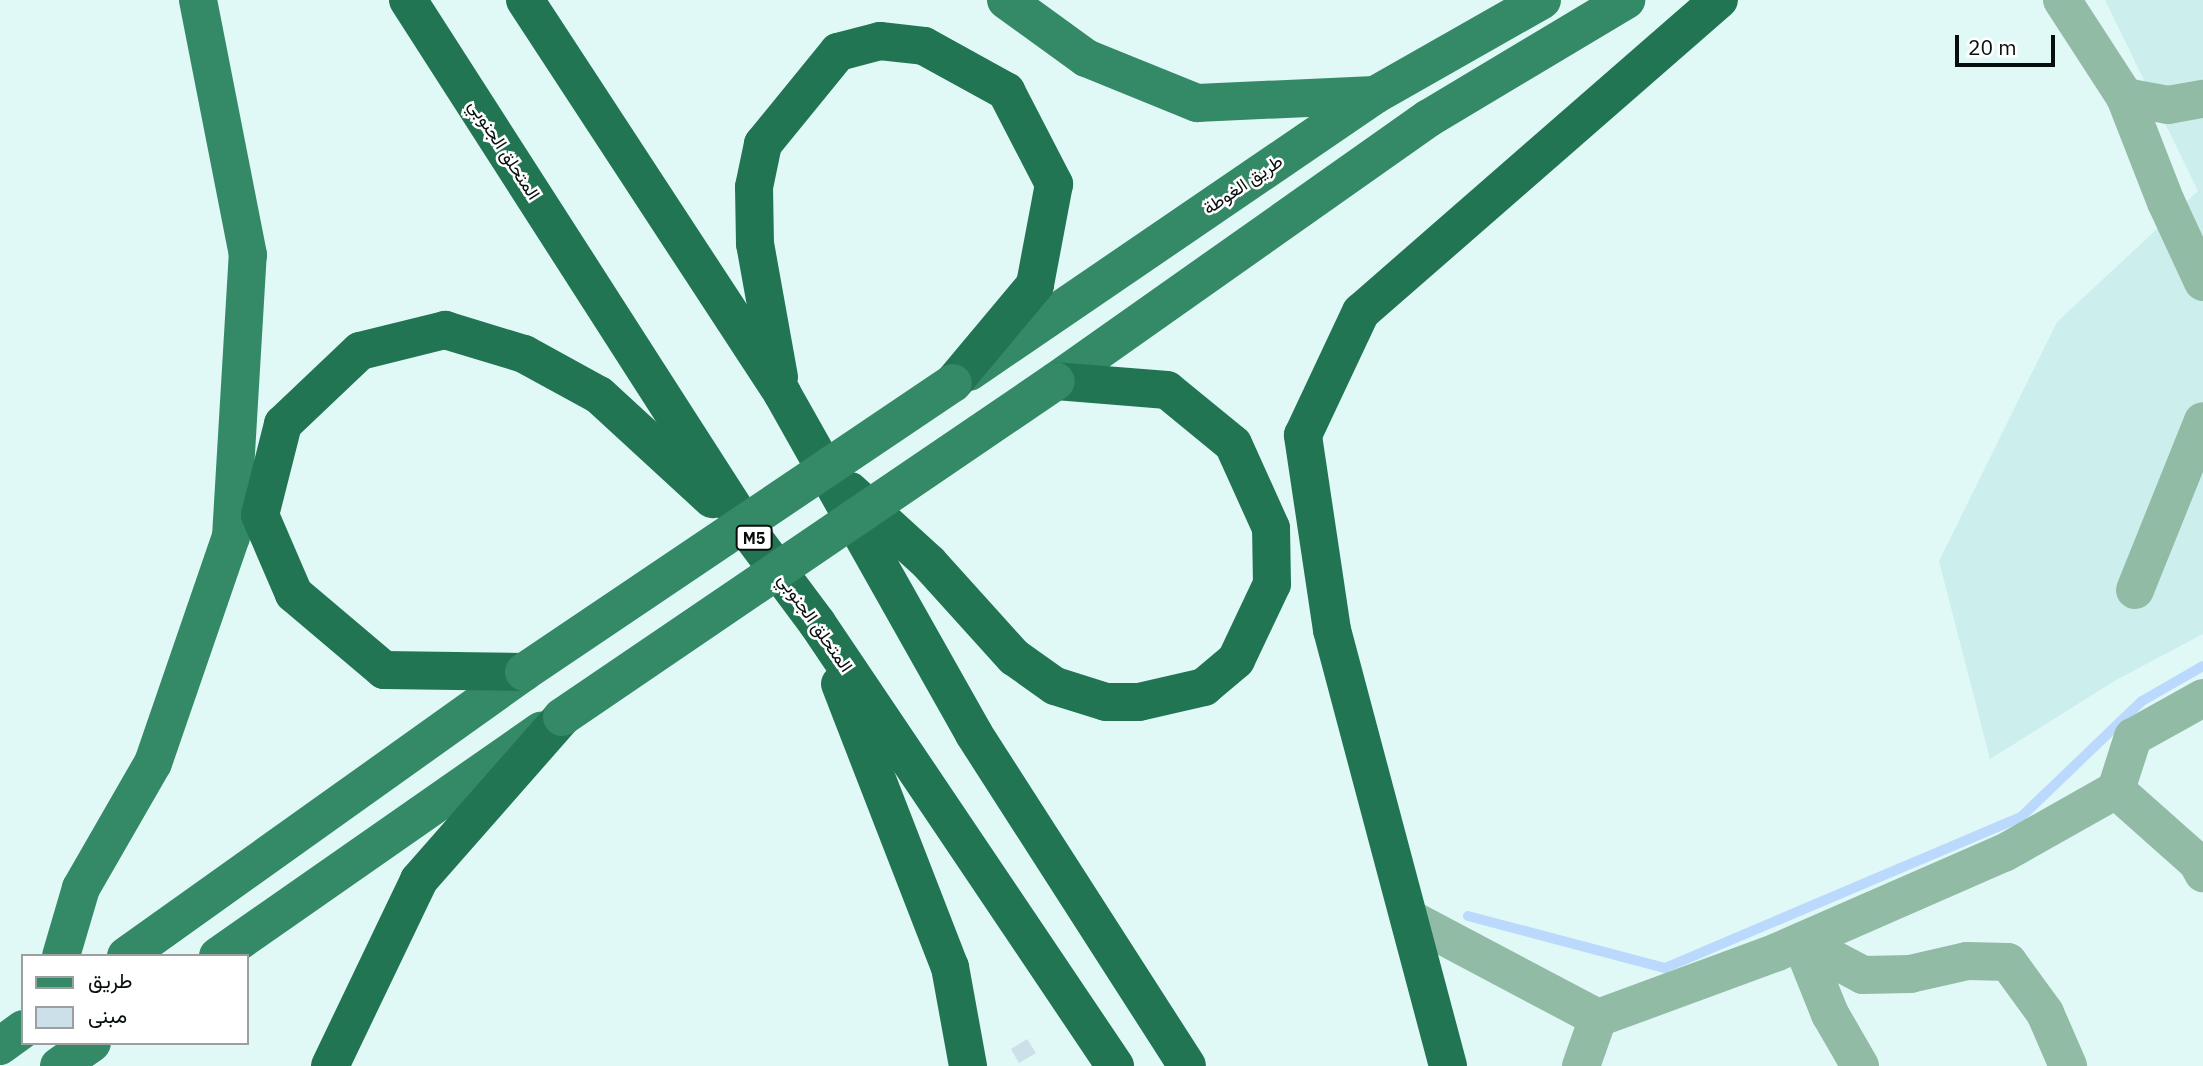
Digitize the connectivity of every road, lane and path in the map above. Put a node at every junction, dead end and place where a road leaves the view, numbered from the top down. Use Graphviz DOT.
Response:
graph roads {
  1 [pos="198,0"];
  2 [pos="408,0"];
  3 [pos="525,0"];
  4 [pos="1006,0"];
  5 [pos="1542,0"];
  6 [pos="1626,0"];
  7 [pos="1719,0"];
  8 [pos="2062,0"];
  9 [pos="1376,94"];
  10 [pos="2125,97"];
  11 [pos="2203,99"];
  12 [pos="2203,282"];
  13 [pos="1056,381"];
  14 [pos="953,383"];
  15 [pos="782,393"];
  16 [pos="2203,421"];
  17 [pos="826,468"];
  18 [pos="752,536"];
  19 [pos="2135,590"];
  20 [pos="817,624"];
  21 [pos="524,672"];
  22 [pos="2203,698"];
  23 [pos="562,717"];
  24 [pos="2116,790"];
  25 [pos="2203,873"];
  26 [pos="1409,918"];
  27 [pos="1801,942"];
  28 [pos="62,954"];
  29 [pos="129,954"];
  30 [pos="221,954"];
  31 [pos="1598,1018"];
  32 [pos="21,1030"];
  33 [pos="89,1045"];
  34 [pos="0,1046"];
  35 [pos="59,1066"];
  36 [pos="330,1066"];
  37 [pos="968,1066"];
  38 [pos="1115,1066"];
  39 [pos="1187,1066"];
  40 [pos="1448,1066"];
  41 [pos="1581,1066"];
  42 [pos="1860,1066"];
  43 [pos="2068,1066"];
  1 -- 28 [label="main road"];
  2 -- 18 [label="highway, المتحلق الجنوبي / M5"];
  3 -- 15 [label="highway"];
  4 -- 9 [label="main road"];
  5 -- 9 [label="main road, طريق الغوطة"];
  6 -- 13 [label="main road"];
  7 -- 26 [label="highway"];
  8 -- 10 [label="street"];
  9 -- 14 [label="main road, طريق الغوطة"];
  10 -- 11 [label="street"];
  10 -- 12 [label="street"];
  13 -- 17 [label="highway"];
  13 -- 23 [label="main road, bridge"];
  14 -- 15 [label="highway"];
  14 -- 17 [label="main road, طريق الغوطة, bridge"];
  15 -- 17 [label="highway"];
  16 -- 19 [label="street"];
  17 -- 21 [label="main road, طريق الغوطة, bridge"];
  17 -- 39 [label="highway"];
  18 -- 20 [label="highway, المتحلق الجنوبي / M5"];
  18 -- 21 [label="highway"];
  20 -- 37 [label="highway"];
  20 -- 38 [label="highway, المتحلق الجنوبي / M5"];
  21 -- 29 [label="main road, طريق الغوطة"];
  22 -- 24 [label="street"];
  23 -- 30 [label="main road"];
  23 -- 36 [label="highway"];
  24 -- 25 [label="street"];
  24 -- 27 [label="street"];
  26 -- 31 [label="street"];
  26 -- 40 [label="highway"];
  27 -- 31 [label="street"];
  27 -- 42 [label="street"];
  27 -- 43 [label="street"];
  31 -- 41 [label="street"];
  32 -- 34 [label="main road"];
  33 -- 35 [label="main road"];
}
